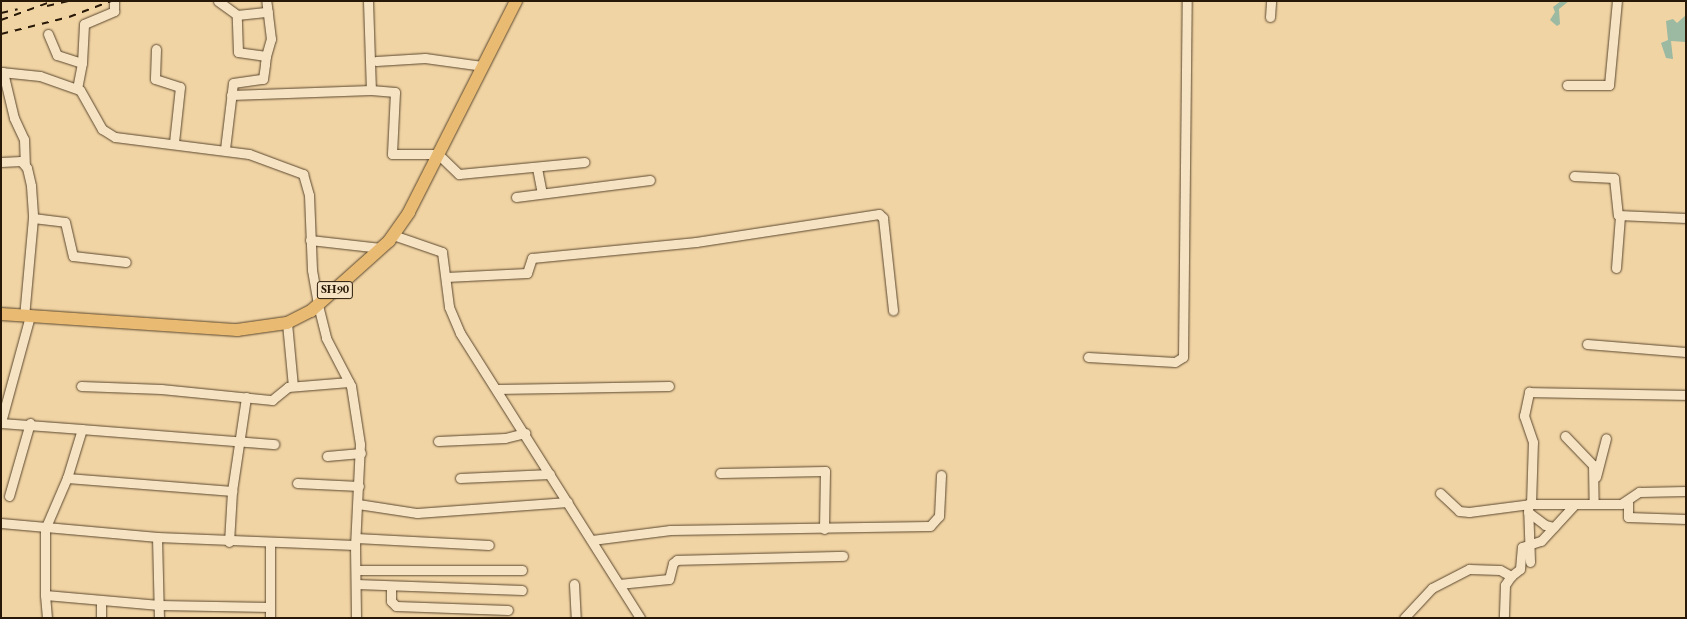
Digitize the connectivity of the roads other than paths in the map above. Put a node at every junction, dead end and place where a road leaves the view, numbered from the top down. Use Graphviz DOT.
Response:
graph roads {
  1 [pos="114,1"];
  2 [pos="218,1"];
  3 [pos="266,1"];
  4 [pos="368,1"];
  5 [pos="516,1"];
  6 [pos="1187,1"];
  7 [pos="1271,1"];
  8 [pos="1617,1"];
  9 [pos="268,12"];
  10 [pos="237,15"];
  11 [pos="1270,17"];
  12 [pos="48,34"];
  13 [pos="156,49"];
  14 [pos="266,56"];
  15 [pos="376,61"];
  16 [pos="82,63"];
  17 [pos="483,66"];
  18 [pos="2,72"];
  19 [pos="1567,85"];
  20 [pos="77,88"];
  21 [pos="370,90"];
  22 [pos="231,95"];
  23 [pos="174,142"];
  24 [pos="225,149"];
  25 [pos="438,154"];
  26 [pos="1,162"];
  27 [pos="584,162"];
  28 [pos="25,164"];
  29 [pos="537,168"];
  30 [pos="1574,176"];
  31 [pos="650,180"];
  32 [pos="542,194"];
  33 [pos="516,197"];
  34 [pos="1620,216"];
  35 [pos="33,218"];
  36 [pos="1686,218"];
  37 [pos="393,235"];
  38 [pos="310,240"];
  39 [pos="381,248"];
  40 [pos="126,262"];
  41 [pos="1616,268"];
  42 [pos="446,277"];
  43 [pos="318,305"];
  44 [pos="893,310"];
  45 [pos="1,314"];
  46 [pos="27,316"];
  47 [pos="287,323"];
  48 [pos="1587,344"];
  49 [pos="1686,352"];
  50 [pos="1088,357"];
  51 [pos="349,382"];
  52 [pos="491,382"];
  53 [pos="81,386"];
  54 [pos="293,386"];
  55 [pos="669,386"];
  56 [pos="1686,395"];
  57 [pos="246,397"];
  58 [pos="1,423"];
  59 [pos="30,423"];
  60 [pos="82,429"];
  61 [pos="525,433"];
  62 [pos="1565,436"];
  63 [pos="1606,438"];
  64 [pos="438,440"];
  65 [pos="240,444"];
  66 [pos="274,444"];
  67 [pos="361,453"];
  68 [pos="327,456"];
  69 [pos="720,473"];
  70 [pos="550,474"];
  71 [pos="941,474"];
  72 [pos="66,478"];
  73 [pos="460,478"];
  74 [pos="1595,478"];
  75 [pos="297,483"];
  76 [pos="359,486"];
  77 [pos="232,491"];
  78 [pos="1686,491"];
  79 [pos="1440,492"];
  80 [pos="9,496"];
  81 [pos="568,502"];
  82 [pos="1628,502"];
  83 [pos="358,504"];
  84 [pos="1575,504"];
  85 [pos="1594,504"];
  86 [pos="1529,506"];
  87 [pos="1686,519"];
  88 [pos="1,523"];
  89 [pos="1554,527"];
  90 [pos="45,529"];
  91 [pos="824,529"];
  92 [pos="157,537"];
  93 [pos="592,540"];
  94 [pos="355,541"];
  95 [pos="229,542"];
  96 [pos="270,544"];
  97 [pos="1529,544"];
  98 [pos="489,545"];
  99 [pos="843,556"];
  100 [pos="1530,562"];
  101 [pos="356,570"];
  102 [pos="522,570"];
  103 [pos="1511,576"];
  104 [pos="356,584"];
  105 [pos="574,584"];
  106 [pos="619,584"];
  107 [pos="391,586"];
  108 [pos="522,590"];
  109 [pos="45,596"];
  110 [pos="101,600"];
  111 [pos="159,604"];
  112 [pos="270,606"];
  113 [pos="508,610"];
  114 [pos="47,618"];
  115 [pos="101,618"];
  116 [pos="159,618"];
  117 [pos="270,618"];
  118 [pos="356,618"];
  119 [pos="576,618"];
  120 [pos="640,618"];
  121 [pos="1404,618"];
  122 [pos="1504,618"];
  1 -- 16 [label="street"];
  2 -- 10 [label="street"];
  3 -- 9 [label="street"];
  4 -- 21 [label="street"];
  5 -- 17 [label="main road, SH90"];
  6 -- 50 [label="street"];
  7 -- 11 [label="street"];
  8 -- 19 [label="street"];
  9 -- 10 [label="street"];
  9 -- 14 [label="street"];
  10 -- 14 [label="street"];
  12 -- 16 [label="street"];
  13 -- 23 [label="street"];
  14 -- 22 [label="street"];
  15 -- 17 [label="street"];
  16 -- 20 [label="street"];
  17 -- 25 [label="main road, SH90"];
  18 -- 20 [label="street"];
  18 -- 28 [label="street"];
  20 -- 23 [label="street"];
  21 -- 22 [label="street"];
  21 -- 25 [label="street"];
  22 -- 24 [label="street"];
  23 -- 24 [label="street"];
  24 -- 38 [label="street"];
  25 -- 29 [label="street"];
  25 -- 37 [label="main road, SH90"];
  26 -- 28 [label="street"];
  27 -- 29 [label="street"];
  28 -- 35 [label="street"];
  29 -- 32 [label="street"];
  30 -- 34 [label="street"];
  31 -- 32 [label="street"];
  32 -- 33 [label="street"];
  34 -- 36 [label="street"];
  34 -- 41 [label="street"];
  35 -- 40 [label="street"];
  35 -- 46 [label="street"];
  37 -- 39 [label="main road, SH90"];
  37 -- 42 [label="street"];
  38 -- 39 [label="street"];
  38 -- 43 [label="street"];
  39 -- 43 [label="main road, SH90"];
  42 -- 44 [label="street"];
  42 -- 52 [label="street"];
  43 -- 47 [label="main road, SH90"];
  43 -- 51 [label="street"];
  45 -- 46 [label="main road, SH90"];
  46 -- 47 [label="main road, SH90"];
  46 -- 58 [label="street"];
  47 -- 54 [label="street"];
  48 -- 49 [label="street"];
  51 -- 54 [label="street"];
  51 -- 67 [label="street"];
  52 -- 55 [label="street"];
  52 -- 61 [label="street"];
  53 -- 57 [label="street"];
  54 -- 57 [label="street"];
  56 -- 86 [label="street"];
  57 -- 65 [label="street"];
  58 -- 59 [label="street"];
  59 -- 60 [label="street"];
  59 -- 80 [label="street"];
  60 -- 65 [label="street"];
  60 -- 72 [label="street"];
  61 -- 64 [label="street"];
  61 -- 70 [label="street"];
  62 -- 74 [label="street"];
  63 -- 74 [label="street"];
  65 -- 66 [label="street"];
  65 -- 77 [label="street"];
  67 -- 68 [label="street"];
  67 -- 76 [label="street"];
  69 -- 91 [label="street"];
  70 -- 73 [label="street"];
  70 -- 81 [label="street"];
  71 -- 91 [label="street"];
  72 -- 77 [label="street"];
  72 -- 90 [label="street"];
  74 -- 85 [label="street"];
  75 -- 76 [label="street"];
  76 -- 83 [label="street"];
  77 -- 95 [label="street"];
  78 -- 82 [label="street"];
  79 -- 86 [label="street"];
  81 -- 83 [label="street"];
  81 -- 93 [label="street"];
  82 -- 85 [label="street"];
  82 -- 87 [label="street"];
  83 -- 94 [label="street"];
  84 -- 85 [label="street"];
  84 -- 86 [label="street"];
  84 -- 89 [label="street"];
  86 -- 89 [label="street"];
  86 -- 97 [label="street"];
  88 -- 90 [label="street"];
  89 -- 97 [label="street"];
  90 -- 92 [label="street"];
  90 -- 109 [label="street"];
  91 -- 93 [label="street"];
  92 -- 95 [label="street"];
  92 -- 111 [label="street"];
  93 -- 106 [label="street"];
  94 -- 96 [label="street"];
  94 -- 98 [label="street"];
  94 -- 101 [label="street"];
  95 -- 96 [label="street"];
  96 -- 112 [label="street"];
  97 -- 100 [label="street"];
  97 -- 103 [label="street"];
  99 -- 106 [label="street"];
  101 -- 102 [label="street"];
  101 -- 104 [label="street"];
  103 -- 121 [label="street"];
  103 -- 122 [label="street"];
  104 -- 107 [label="street"];
  104 -- 118 [label="street"];
  105 -- 119 [label="street"];
  106 -- 120 [label="street"];
  107 -- 108 [label="street"];
  107 -- 113 [label="street"];
  109 -- 110 [label="street"];
  109 -- 114 [label="street"];
  110 -- 111 [label="street"];
  110 -- 115 [label="street"];
  111 -- 112 [label="street"];
  111 -- 116 [label="street"];
  112 -- 117 [label="street"];
}
